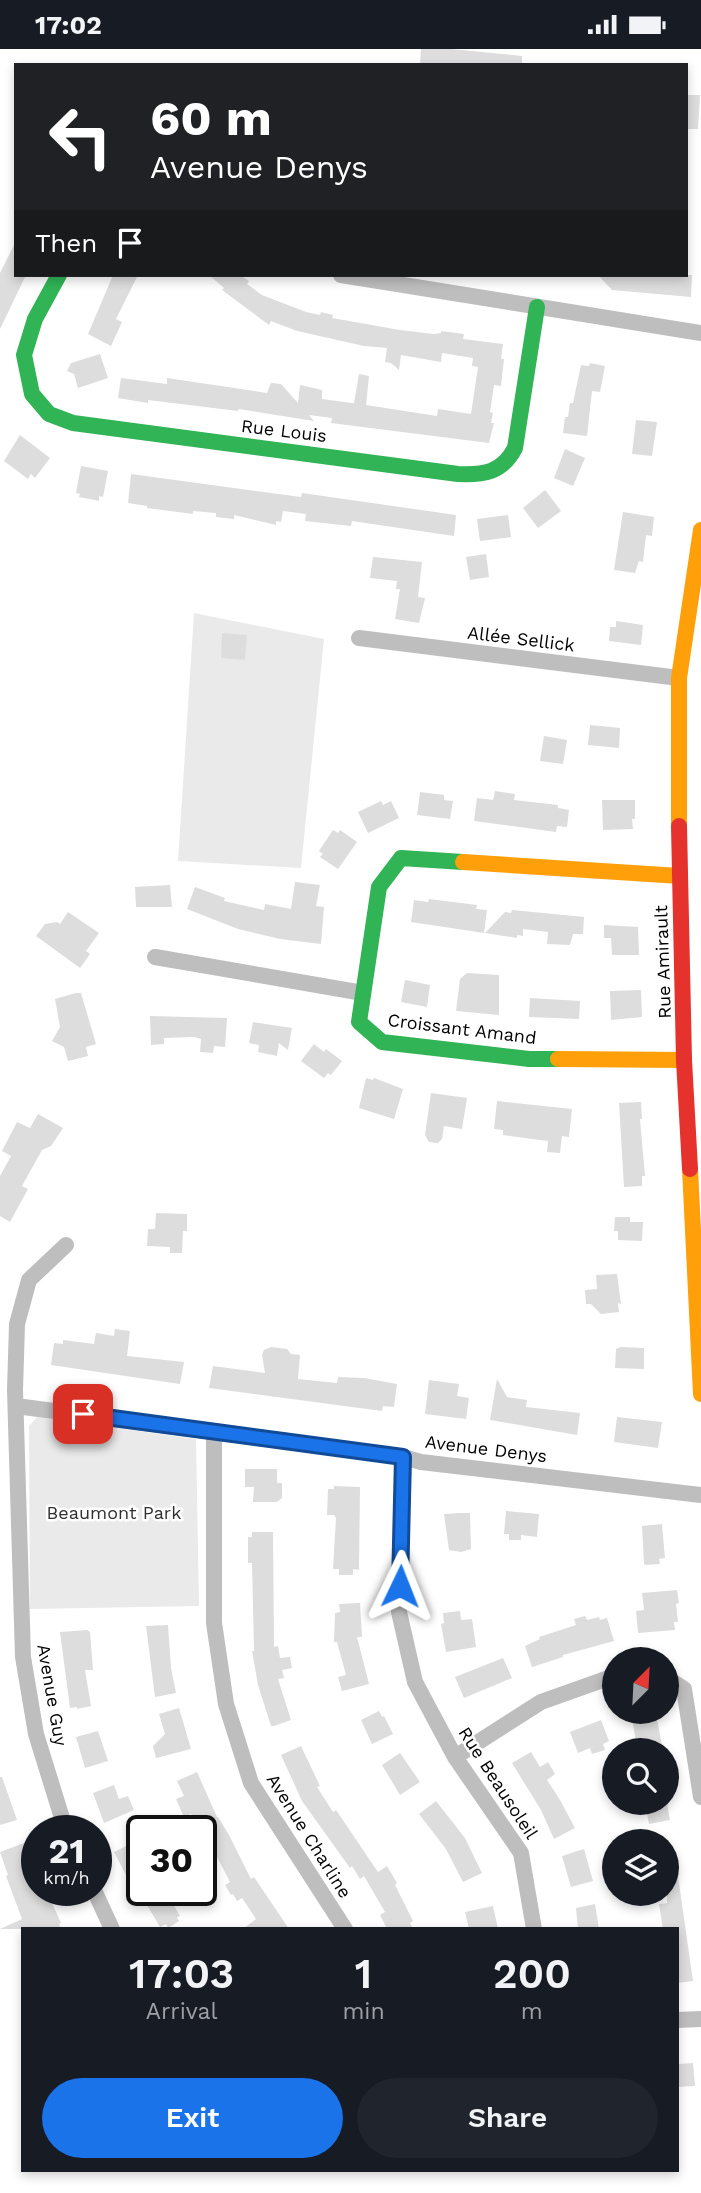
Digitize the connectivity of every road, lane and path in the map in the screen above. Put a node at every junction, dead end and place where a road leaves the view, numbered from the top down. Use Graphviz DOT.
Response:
graph roads {
  1 [pos="58,277"];
  2 [pos="353,277"];
  3 [pos="537,307"];
  4 [pos="701,333"];
  5 [pos="701,530"];
  6 [pos="359,638"];
  7 [pos="679,678"];
  8 [pos="680,876"];
  9 [pos="155,957"];
  10 [pos="363,993"];
  11 [pos="684,1060"];
  12 [pos="66,1245"];
  13 [pos="701,1394"];
  14 [pos="16,1406"];
  15 [pos="214,1431"];
  16 [pos="403,1457"];
  17 [pos="701,1495"];
  18 [pos="602,1680"];
  19 [pos="679,1686"];
  20 [pos="454,1757"];
  21 [pos="701,1797"];
  22 [pos="61,1815"];
  23 [pos="101,1906"];
  24 [pos="111,1927"];
  25 [pos="344,1927"];
  26 [pos="534,1927"];
  27 [pos="701,2019"];
  28 [pos="679,2020"];
  1 -- 3 [label="street, Rue Louis"];
  2 -- 3 [label="street"];
  3 -- 4 [label="street"];
  5 -- 7 [label="street, Rue Amirault"];
  6 -- 7 [label="street, Allée Sellick"];
  7 -- 8 [label="street, Rue Amirault"];
  8 -- 10 [label="street, Croissant Amand"];
  8 -- 11 [label="street, Rue Amirault"];
  9 -- 10 [label="street"];
  10 -- 11 [label="street, Croissant Amand"];
  11 -- 13 [label="street, Rue Amirault"];
  12 -- 14 [label="street, Avenue Guy"];
  14 -- 15 [label="street, Avenue Denys"];
  14 -- 22 [label="street, Avenue Guy"];
  15 -- 16 [label="street, Avenue Denys"];
  15 -- 25 [label="street, Avenue Charline"];
  16 -- 17 [label="street, Avenue Denys"];
  16 -- 20 [label="street, Rue Beausoleil"];
  18 -- 20 [label="street"];
  19 -- 21 [label="street"];
  20 -- 26 [label="street, Rue Beausoleil"];
  23 -- 24 [label="street"];
  27 -- 28 [label="street"];
}
